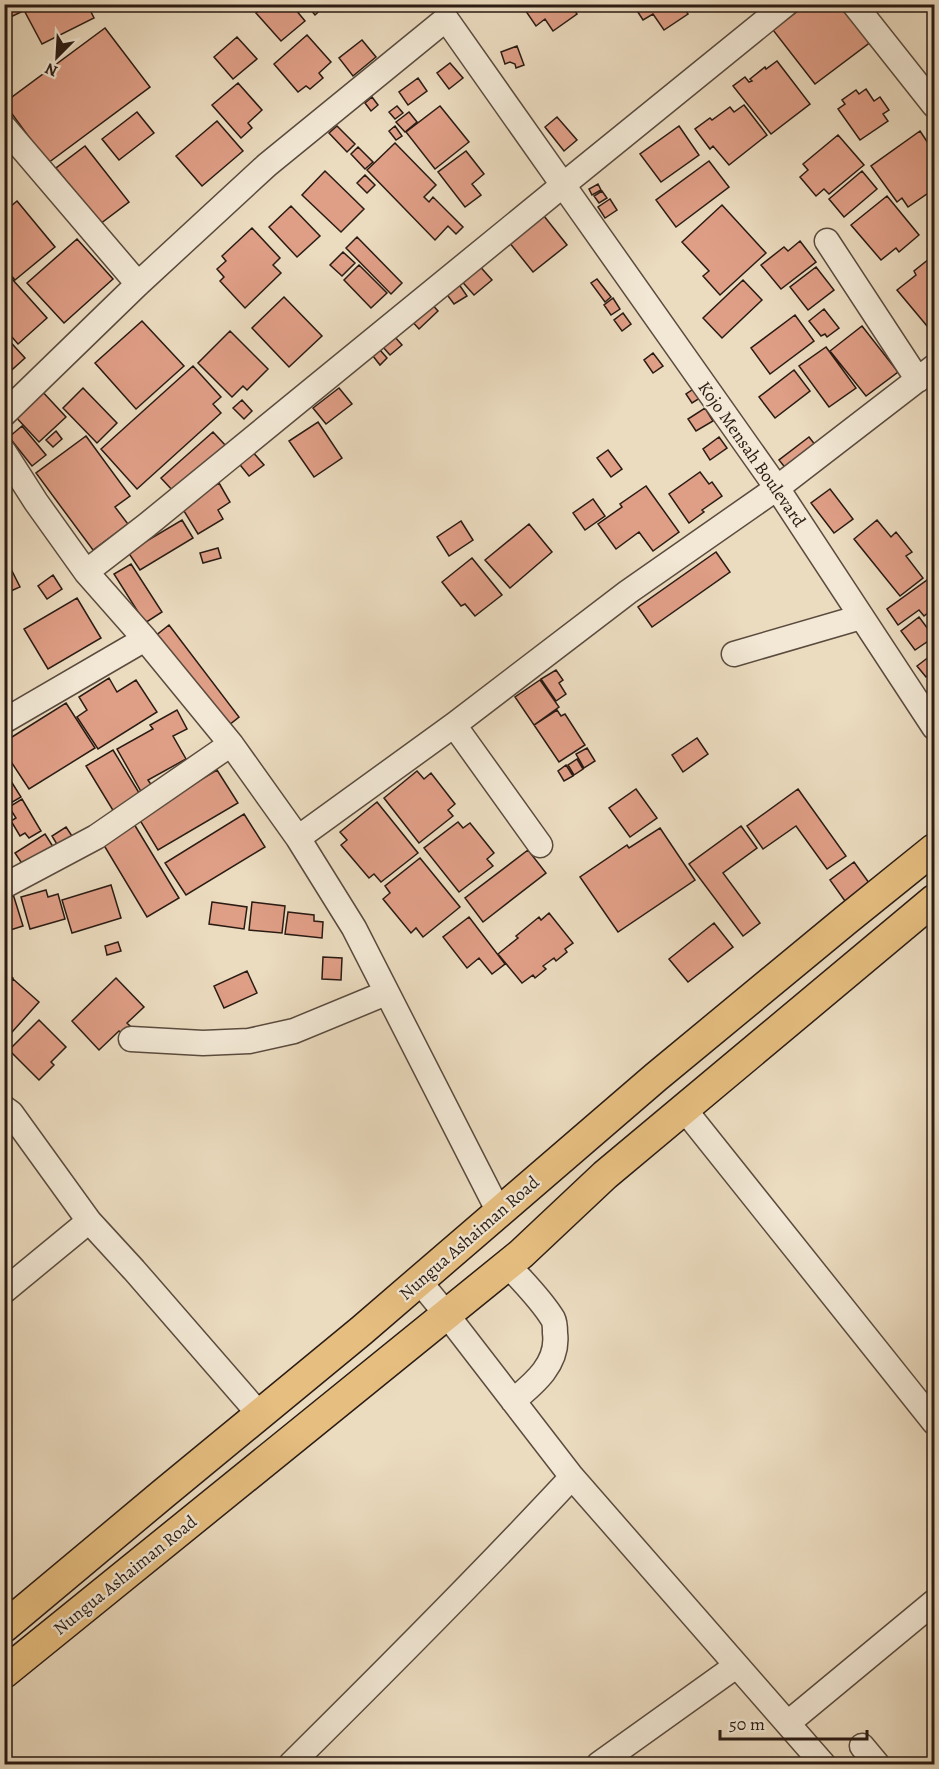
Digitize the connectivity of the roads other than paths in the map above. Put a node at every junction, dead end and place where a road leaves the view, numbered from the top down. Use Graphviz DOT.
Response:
graph roads {
  1 [pos="786,4"];
  2 [pos="854,4"];
  3 [pos="441,12"];
  4 [pos="934,105"];
  5 [pos="4,127"];
  6 [pos="563,185"];
  7 [pos="827,241"];
  8 [pos="138,284"];
  9 [pos="926,373"];
  10 [pos="4,414"];
  11 [pos="4,452"];
  12 [pos="777,489"];
  13 [pos="86,572"];
  14 [pos="861,617"];
  15 [pos="145,639"];
  16 [pos="734,654"];
  17 [pos="4,721"];
  18 [pos="454,725"];
  19 [pos="934,727"];
  20 [pos="231,744"];
  21 [pos="298,838"];
  22 [pos="540,845"];
  23 [pos="934,849"];
  24 [pos="4,886"];
  25 [pos="934,900"];
  26 [pos="386,993"];
  27 [pos="130,1039"];
  28 [pos="4,1108"];
  29 [pos="684,1109"];
  30 [pos="499,1212"];
  31 [pos="89,1221"];
  32 [pos="508,1265"];
  33 [pos="420,1282"];
  34 [pos="4,1291"];
  35 [pos="447,1314"];
  36 [pos="513,1401"];
  37 [pos="260,1414"];
  38 [pos="934,1422"];
  39 [pos="572,1477"];
  40 [pos="934,1602"];
  41 [pos="4,1628"];
  42 [pos="736,1666"];
  43 [pos="4,1673"];
  44 [pos="788,1723"];
  45 [pos="291,1764"];
  46 [pos="599,1764"];
  47 [pos="823,1764"];
  1 -- 6 [label="street"];
  2 -- 4 [label="street"];
  3 -- 6 [label="street, Kojo Mensah Boulevard"];
  3 -- 8 [label="street"];
  5 -- 8 [label="street"];
  6 -- 12 [label="street, Kojo Mensah Boulevard"];
  6 -- 13 [label="street"];
  7 -- 9 [label="street"];
  8 -- 10 [label="street"];
  9 -- 12 [label="street"];
  11 -- 13 [label="street"];
  12 -- 14 [label="street, Kojo Mensah Boulevard"];
  12 -- 18 [label="street"];
  13 -- 15 [label="street"];
  14 -- 16 [label="street"];
  14 -- 19 [label="street, Kojo Mensah Boulevard"];
  15 -- 17 [label="street"];
  15 -- 20 [label="street"];
  18 -- 21 [label="street"];
  18 -- 22 [label="street"];
  20 -- 21 [label="street"];
  20 -- 24 [label="street"];
  21 -- 26 [label="street"];
  23 -- 30 [label="main road, Nungua Ashaiman Road"];
  25 -- 29 [label="main road, Nungua Ashaiman Road"];
  26 -- 27 [label="street"];
  26 -- 30 [label="street"];
  28 -- 31 [label="street"];
  29 -- 32 [label="main road, Nungua Ashaiman Road"];
  29 -- 38 [label="street"];
  30 -- 33 [label="main road, Nungua Ashaiman Road"];
  31 -- 34 [label="street"];
  31 -- 37 [label="street"];
  32 -- 35 [label="main road, Nungua Ashaiman Road"];
  32 -- 36 [label="street"];
  33 -- 35 [label="street"];
  33 -- 37 [label="main road, Nungua Ashaiman Road"];
  35 -- 36 [label="street"];
  35 -- 43 [label="main road, Nungua Ashaiman Road"];
  36 -- 39 [label="street"];
  37 -- 41 [label="main road, Nungua Ashaiman Road"];
  39 -- 42 [label="street"];
  39 -- 45 [label="street"];
  40 -- 44 [label="street"];
  42 -- 44 [label="street"];
  42 -- 46 [label="street"];
  44 -- 47 [label="street"];
}
